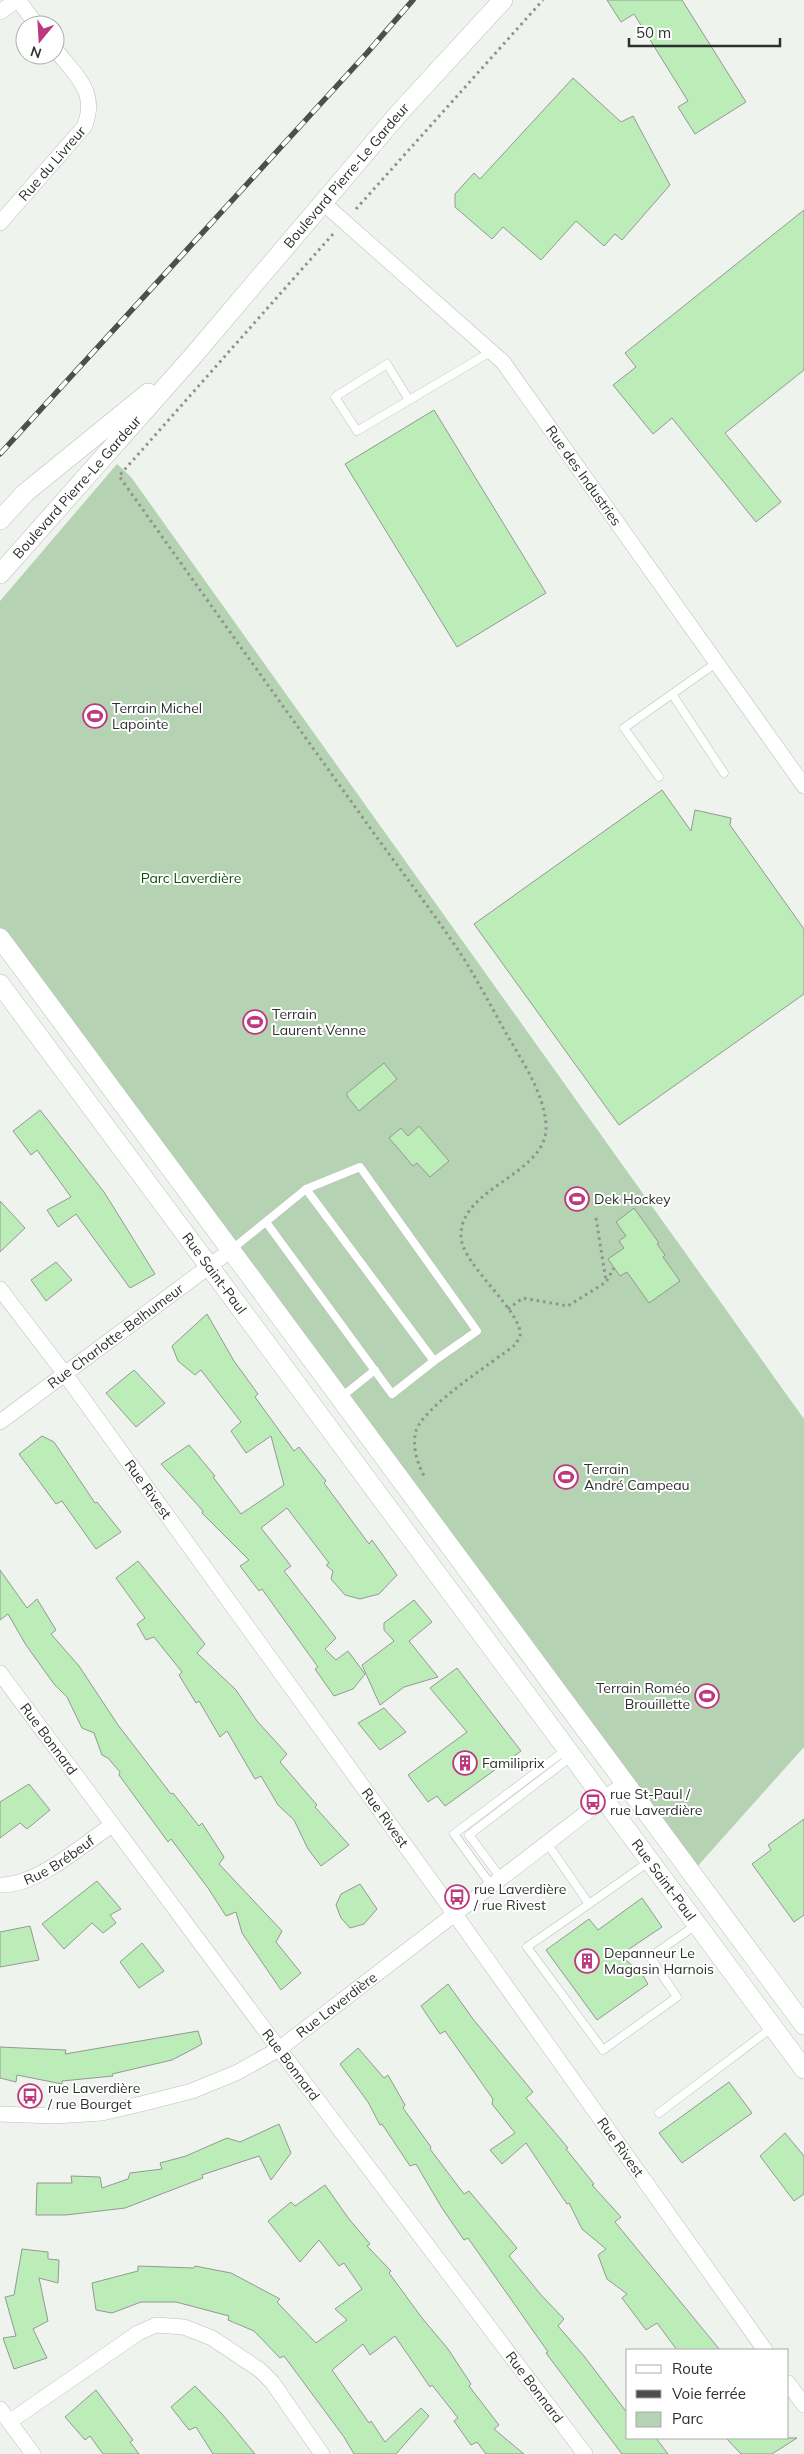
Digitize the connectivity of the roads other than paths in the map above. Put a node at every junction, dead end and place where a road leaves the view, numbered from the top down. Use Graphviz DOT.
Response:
graph roads {
  1 [pos="18,0"];
  2 [pos="504,0"];
  3 [pos="0,12"];
  4 [pos="29,15"];
  5 [pos="65,62"];
  6 [pos="322,202"];
  7 [pos="0,223"];
  8 [pos="492,351"];
  9 [pos="193,356"];
  10 [pos="409,400"];
  11 [pos="0,520"];
  12 [pos="0,574"];
  13 [pos="716,663"];
  14 [pos="672,694"];
  15 [pos="724,773"];
  16 [pos="659,776"];
  17 [pos="804,786"];
  18 [pos="0,938"];
  19 [pos="0,984"];
  20 [pos="51,1007"];
  21 [pos="29,1023"];
  22 [pos="140,1128"];
  23 [pos="119,1144"];
  24 [pos="306,1189"];
  25 [pos="266,1222"];
  26 [pos="231,1250"];
  27 [pos="210,1267"];
  28 [pos="0,1290"];
  29 [pos="434,1361"];
  30 [pos="375,1370"];
  31 [pos="65,1374"];
  32 [pos="336,1392"];
  33 [pos="311,1403"];
  34 [pos="0,1422"];
  35 [pos="415,1500"];
  36 [pos="394,1515"];
  37 [pos="493,1606"];
  38 [pos="471,1619"];
  39 [pos="0,1673"];
  40 [pos="570,1753"];
  41 [pos="625,1783"];
  42 [pos="604,1799"];
  43 [pos="112,1825"];
  44 [pos="547,1843"];
  45 [pos="650,1861"];
  46 [pos="496,1881"];
  47 [pos="0,1885"];
  48 [pos="589,1904"];
  49 [pos="454,1913"];
  50 [pos="727,1921"];
  51 [pos="700,1929"];
  52 [pos="804,2025"];
  53 [pos="773,2027"];
  54 [pos="279,2049"];
  55 [pos="804,2069"];
  56 [pos="659,2113"];
  57 [pos="0,2114"];
  58 [pos="764,2349"];
  59 [pos="789,2384"];
  60 [pos="804,2406"];
  61 [pos="0,2409"];
  62 [pos="9,2422"];
  63 [pos="33,2454"];
  64 [pos="322,2454"];
  65 [pos="585,2454"];
  1 -- 3 [label="street"];
  1 -- 4 [label="street"];
  2 -- 6 [label="street, Boulevard Pierre-Le Gardeur"];
  5 -- 7 [label="street, Rue du Livreur"];
  6 -- 8 [label="street, Rue des Industries"];
  6 -- 9 [label="street, Boulevard Pierre-Le Gardeur"];
  8 -- 10 [label="lane"];
  8 -- 13 [label="street, Rue des Industries"];
  9 -- 11 [label="street, Boulevard Pierre-Le Gardeur"];
  9 -- 12 [label="street, Boulevard Pierre-Le Gardeur"];
  10 -- 10 [label="lane"];
  13 -- 14 [label="lane"];
  13 -- 17 [label="street, Rue des Industries"];
  14 -- 15 [label="lane"];
  14 -- 16 [label="lane"];
  18 -- 20 [label="street, Rue Saint-Paul"];
  19 -- 21 [label="street, Rue Saint-Paul"];
  20 -- 21 [label="street"];
  20 -- 22 [label="street, Rue Saint-Paul"];
  21 -- 23 [label="street, Rue Saint-Paul"];
  22 -- 23 [label="street"];
  22 -- 26 [label="street, Rue Saint-Paul"];
  23 -- 27 [label="street, Rue Saint-Paul"];
  24 -- 25 [label="lane"];
  24 -- 29 [label="lane"];
  24 -- 29 [label="lane"];
  25 -- 26 [label="lane"];
  25 -- 30 [label="lane"];
  26 -- 27 [label="street, Rue Charlotte-Belhumeur"];
  26 -- 32 [label="street, Rue Saint-Paul"];
  27 -- 31 [label="street, Rue Charlotte-Belhumeur"];
  27 -- 33 [label="street, Rue Saint-Paul"];
  28 -- 31 [label="street, Rue Rivest"];
  29 -- 30 [label="lane"];
  30 -- 32 [label="lane"];
  31 -- 34 [label="street, Rue Charlotte-Belhumeur"];
  31 -- 49 [label="street, Rue Rivest"];
  32 -- 33 [label="street"];
  32 -- 35 [label="street, Rue Saint-Paul"];
  33 -- 36 [label="street, Rue Saint-Paul"];
  35 -- 36 [label="street"];
  35 -- 37 [label="street, Rue Saint-Paul"];
  36 -- 38 [label="street, Rue Saint-Paul"];
  37 -- 38 [label="street"];
  37 -- 41 [label="street, Rue Saint-Paul"];
  38 -- 40 [label="street, Rue Saint-Paul"];
  39 -- 43 [label="street, Rue Bonnard"];
  40 -- 42 [label="street, Rue Saint-Paul"];
  40 -- 46 [label="lane"];
  40 -- 46 [label="lane"];
  41 -- 42 [label="street, Rue Laverdière"];
  41 -- 50 [label="street, Rue Saint-Paul"];
  42 -- 44 [label="street, Rue Laverdière"];
  42 -- 45 [label="street, Rue Saint-Paul"];
  43 -- 47 [label="street, Rue Brébeuf"];
  43 -- 54 [label="street, Rue Bonnard"];
  44 -- 46 [label="street, Rue Laverdière"];
  44 -- 48 [label="lane"];
  45 -- 48 [label="lane"];
  45 -- 51 [label="street, Rue Saint-Paul"];
  46 -- 49 [label="street, Rue Laverdière"];
  48 -- 51 [label="lane"];
  49 -- 54 [label="street, Rue Laverdière"];
  49 -- 58 [label="street, Rue Rivest"];
  50 -- 51 [label="street"];
  50 -- 52 [label="street, Rue Saint-Paul"];
  51 -- 53 [label="street, Rue Saint-Paul"];
  53 -- 55 [label="street, Rue Saint-Paul"];
  53 -- 56 [label="lane"];
  54 -- 57 [label="street, Rue Laverdière"];
  54 -- 65 [label="street, Rue Bonnard"];
  59 -- 60 [label="street"];
  61 -- 62 [label="street"];
  62 -- 63 [label="street"];
  62 -- 64 [label="street"];
}
